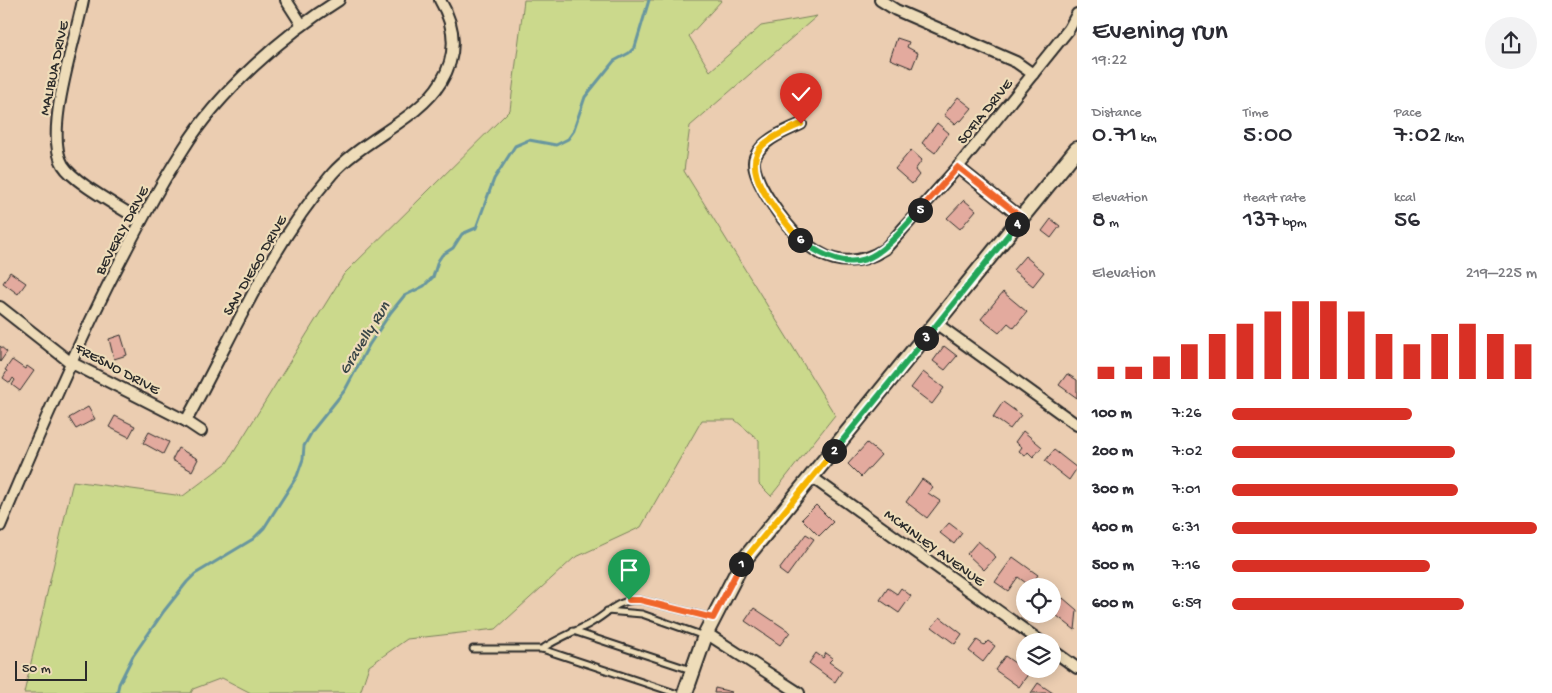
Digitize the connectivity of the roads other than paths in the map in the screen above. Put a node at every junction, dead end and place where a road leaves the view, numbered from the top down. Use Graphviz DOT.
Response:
graph roads {
  1 [pos="83,0"];
  2 [pos="286,0"];
  3 [pos="339,0"];
  4 [pos="440,0"];
  5 [pos="880,0"];
  6 [pos="1077,14"];
  7 [pos="302,25"];
  8 [pos="1033,74"];
  9 [pos="801,124"];
  10 [pos="1077,150"];
  11 [pos="958,167"];
  12 [pos="1022,218"];
  13 [pos="141,221"];
  14 [pos="0,308"];
  15 [pos="937,324"];
  16 [pos="70,362"];
  17 [pos="186,421"];
  18 [pos="1077,425"];
  19 [pos="201,432"];
  20 [pos="813,478"];
  21 [pos="0,526"];
  22 [pos="607,611"];
  23 [pos="713,618"];
  24 [pos="573,631"];
  25 [pos="1029,633"];
  26 [pos="705,635"];
  27 [pos="473,649"];
  28 [pos="542,649"];
  29 [pos="1061,656"];
  30 [pos="1077,668"];
  31 [pos="692,670"];
  32 [pos="655,690"];
  33 [pos="675,693"];
  34 [pos="685,693"];
  35 [pos="799,693"];
  1 -- 13 [label="street, MALIBUA DRIVE"];
  2 -- 7 [label="street"];
  3 -- 7 [label="street, BEVERLY DRIVE"];
  4 -- 17 [label="street, SAN DIEGO DRIVE"];
  5 -- 8 [label="street, SOFIA DRIVE"];
  6 -- 8 [label="street, SOFIA DRIVE"];
  7 -- 13 [label="street, BEVERLY DRIVE"];
  8 -- 11 [label="street, SOFIA DRIVE"];
  9 -- 11 [label="street, SOFIA DRIVE"];
  10 -- 12 [label="main road"];
  11 -- 12 [label="street, SOFIA DRIVE"];
  12 -- 15 [label="main road"];
  13 -- 16 [label="street, BEVERLY DRIVE"];
  14 -- 16 [label="street, FRESNO DRIVE"];
  15 -- 18 [label="street"];
  15 -- 20 [label="main road"];
  16 -- 17 [label="street, FRESNO DRIVE"];
  16 -- 21 [label="street, BEVERLY DRIVE"];
  17 -- 19 [label="street, FRESNO DRIVE"];
  20 -- 23 [label="main road"];
  20 -- 25 [label="street, MCKINLEY AVENUE"];
  22 -- 23 [label="lane"];
  22 -- 24 [label="lane"];
  22 -- 26 [label="lane"];
  23 -- 26 [label="main road"];
  24 -- 28 [label="lane"];
  24 -- 31 [label="lane"];
  26 -- 31 [label="main road"];
  26 -- 35 [label="street"];
  27 -- 28 [label="lane"];
  28 -- 32 [label="lane"];
  29 -- 30 [label="street"];
  31 -- 34 [label="main road"];
  32 -- 33 [label="lane"];
}
